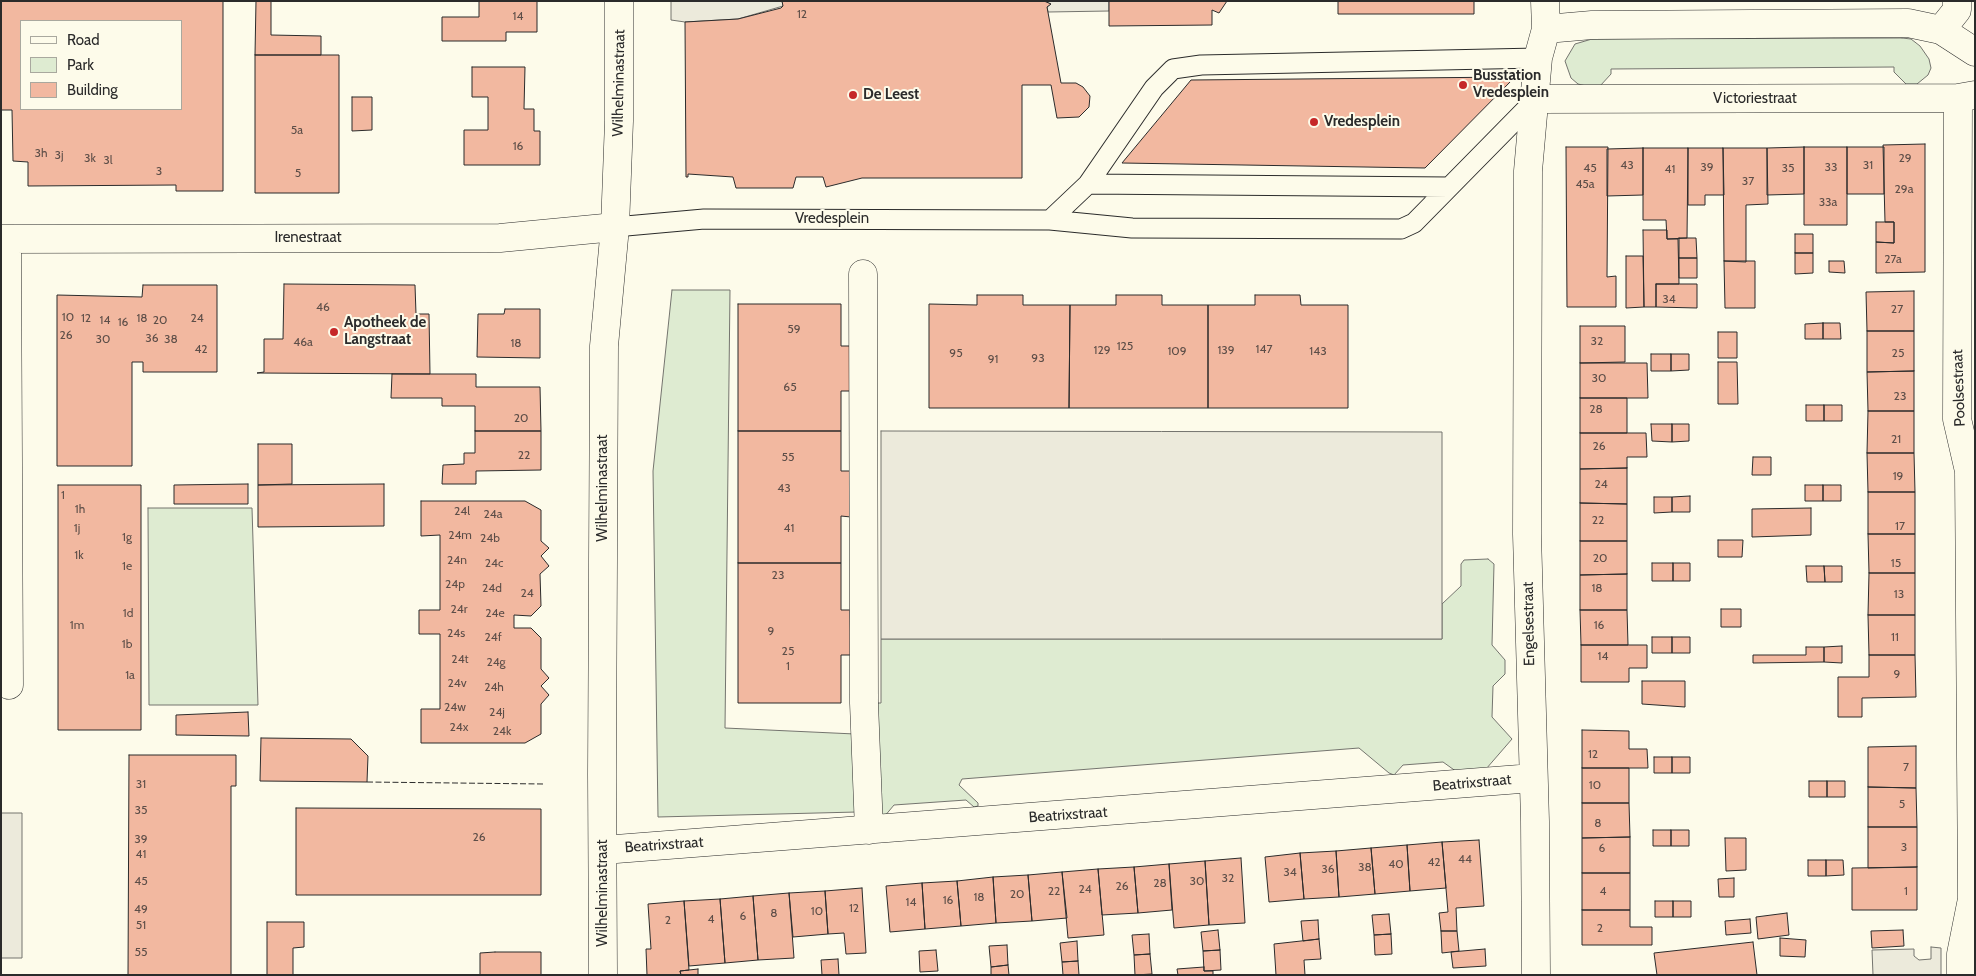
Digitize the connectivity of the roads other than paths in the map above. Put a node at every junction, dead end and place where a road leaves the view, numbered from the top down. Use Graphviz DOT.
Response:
graph roads {
  1 [pos="620,1"];
  2 [pos="1546,1"];
  3 [pos="1957,13"];
  4 [pos="1546,29"];
  5 [pos="1975,52"];
  6 [pos="1538,58"];
  7 [pos="1966,97"];
  8 [pos="1536,99"];
  9 [pos="1088,184"];
  10 [pos="1449,187"];
  11 [pos="1050,220"];
  12 [pos="615,227"];
  13 [pos="4,239"];
  14 [pos="863,274"];
  15 [pos="9,685"];
  16 [pos="1533,778"];
  17 [pos="870,830"];
  18 [pos="602,850"];
  19 [pos="1961,965"];
  20 [pos="603,975"];
  21 [pos="1536,975"];
  1 -- 12 [label="street, Wilhelminastraat"];
  2 -- 4 [label="street"];
  3 -- 4 [label="street"];
  3 -- 5 [label="street"];
  4 -- 6 [label="street"];
  6 -- 8 [label="street"];
  6 -- 9 [label="lane"];
  7 -- 8 [label="street, Victoriestraat"];
  7 -- 19 [label="street, Poolsestraat"];
  8 -- 10 [label="lane, Vredesplein"];
  8 -- 16 [label="street, Engelsestraat"];
  9 -- 10 [label="lane"];
  9 -- 11 [label="lane"];
  10 -- 11 [label="lane, Vredesplein"];
  11 -- 12 [label="lane, Vredesplein"];
  12 -- 13 [label="street, Irenestraat"];
  12 -- 18 [label="street, Wilhelminastraat"];
  13 -- 15 [label="street"];
  14 -- 17 [label="street"];
  16 -- 17 [label="street, Beatrixstraat"];
  16 -- 21 [label="street, Engelsestraat"];
  17 -- 18 [label="street, Beatrixstraat"];
  18 -- 20 [label="street, Wilhelminastraat"];
}
